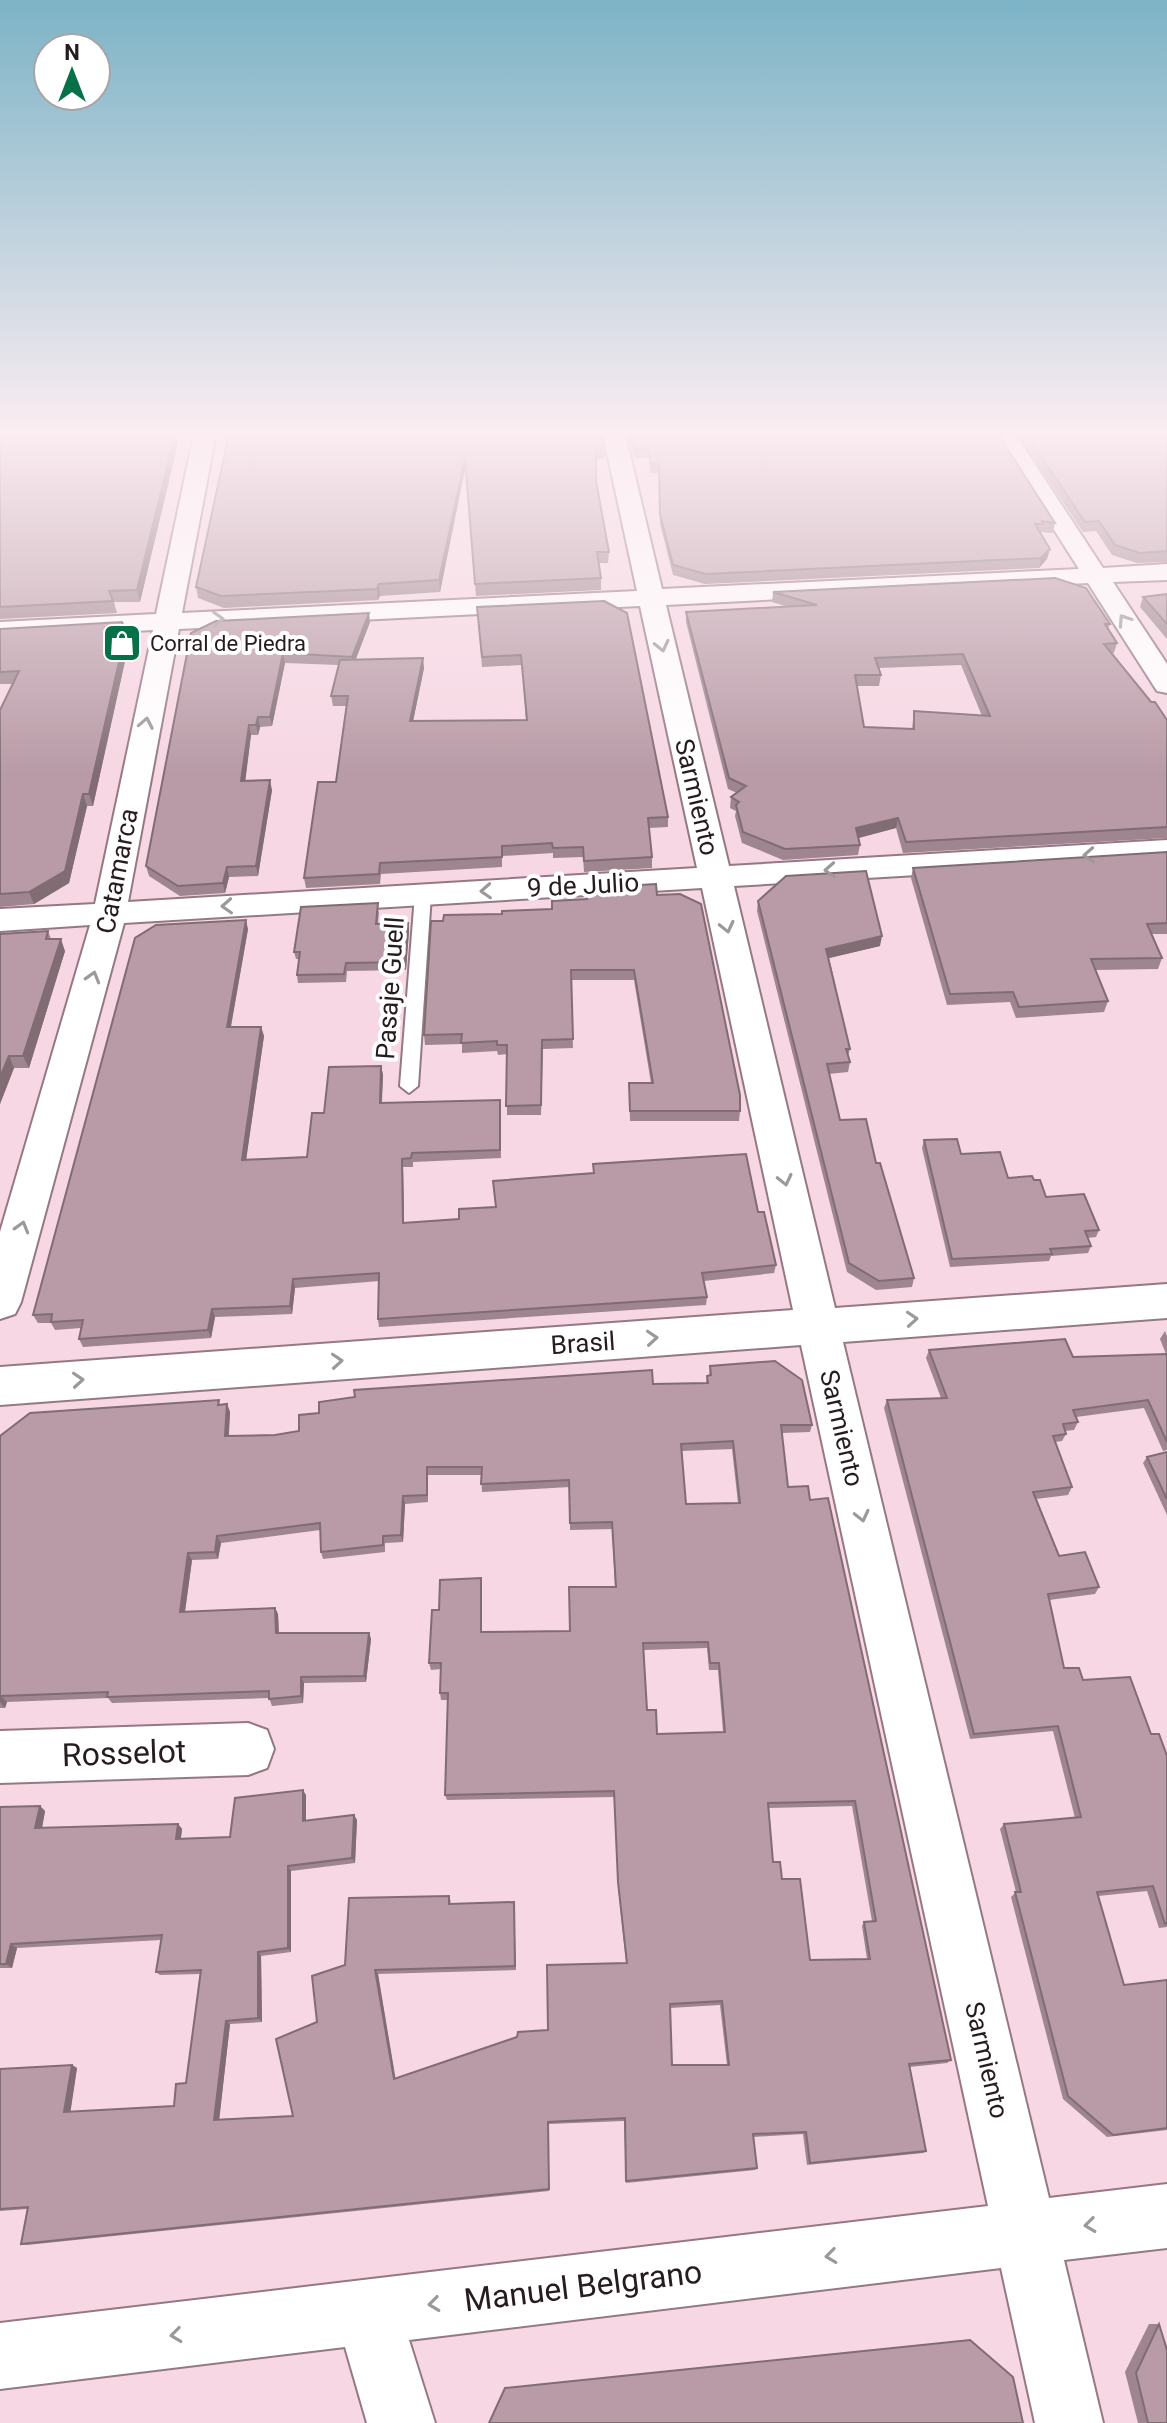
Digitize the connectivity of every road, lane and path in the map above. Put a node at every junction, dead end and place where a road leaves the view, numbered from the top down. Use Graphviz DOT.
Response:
graph roads {
  1 [pos="181,547"];
  2 [pos="640,547"];
  3 [pos="1076,547"];
  4 [pos="1167,572"];
  5 [pos="1094,576"];
  6 [pos="651,598"];
  7 [pos="165,622"];
  8 [pos="0,630"];
  9 [pos="1167,685"];
  10 [pos="1167,850"];
  11 [pos="715,877"];
  12 [pos="423,895"];
  13 [pos="109,913"];
  14 [pos="0,920"];
  15 [pos="409,1086"];
  16 [pos="1167,1301"];
  17 [pos="0,1302"];
  18 [pos="819,1326"];
  19 [pos="0,1386"];
  20 [pos="248,1749"];
  21 [pos="0,1757"];
  22 [pos="1167,2216"];
  23 [pos="1026,2232"];
  24 [pos="368,2312"];
  25 [pos="0,2356"];
  26 [pos="401,2423"];
  27 [pos="1069,2423"];
  1 -- 7 [label="street, Catamarca"];
  2 -- 6 [label="street, Sarmiento"];
  3 -- 5 [label="street"];
  4 -- 5 [label="street"];
  5 -- 6 [label="street"];
  9 -- 5 [label="street, one-way"];
  7 -- 6 [label="street, one-way"];
  6 -- 11 [label="street, Sarmiento, one-way"];
  7 -- 8 [label="street"];
  13 -- 7 [label="street, Catamarca, one-way"];
  10 -- 11 [label="street, 9 de Julio, one-way"];
  11 -- 12 [label="street, 9 de Julio, one-way"];
  11 -- 18 [label="street, Sarmiento, one-way"];
  12 -- 13 [label="street, 9 de Julio, one-way"];
  12 -- 15 [label="lane, Pasaje Guell"];
  13 -- 14 [label="street, 9 de Julio"];
  17 -- 13 [label="street, Catamarca, one-way"];
  18 -- 16 [label="street, Brasil, one-way"];
  19 -- 18 [label="street, Brasil, one-way"];
  18 -- 23 [label="street, Sarmiento, one-way"];
  20 -- 21 [label="street, Rosselot"];
  22 -- 23 [label="street, Manuel Belgrano, one-way"];
  23 -- 24 [label="street, Manuel Belgrano, one-way"];
  23 -- 27 [label="street, Sarmiento"];
  24 -- 25 [label="street, Manuel Belgrano, one-way"];
  24 -- 26 [label="street"];
}
